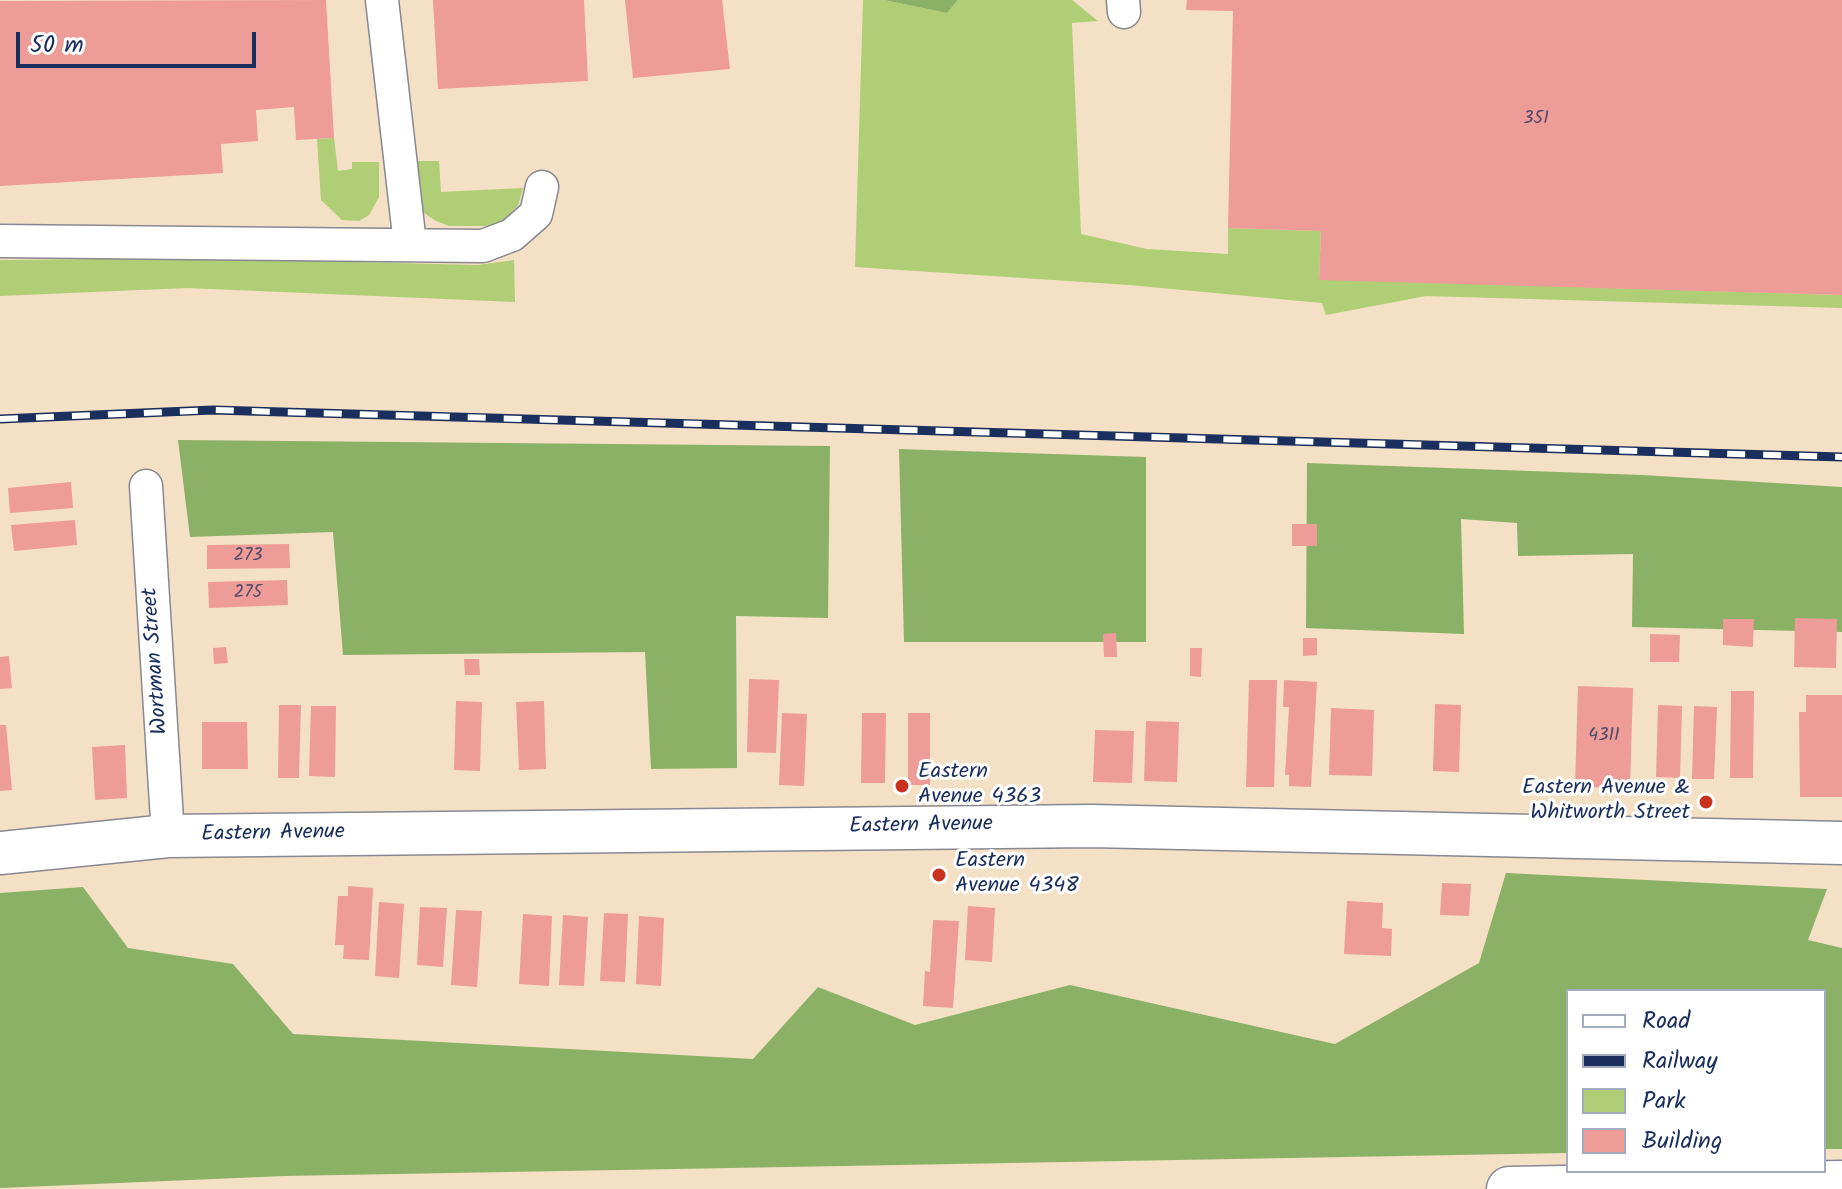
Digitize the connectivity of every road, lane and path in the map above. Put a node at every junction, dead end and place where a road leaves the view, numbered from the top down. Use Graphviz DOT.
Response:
graph roads {
  1 [pos="382,0"];
  2 [pos="542,187"];
  3 [pos="0,241"];
  4 [pos="410,244"];
  5 [pos="146,486"];
  6 [pos="168,836"];
  7 [pos="1842,843"];
  8 [pos="0,853"];
  9 [pos="1842,1183"];
  10 [pos="1509,1189"];
  1 -- 4 [label="street"];
  2 -- 4 [label="street"];
  3 -- 4 [label="street"];
  5 -- 6 [label="street, Wortman Street"];
  6 -- 7 [label="main road, Eastern Avenue"];
  6 -- 8 [label="main road, Eastern Avenue"];
  9 -- 10 [label="highway"];
}
